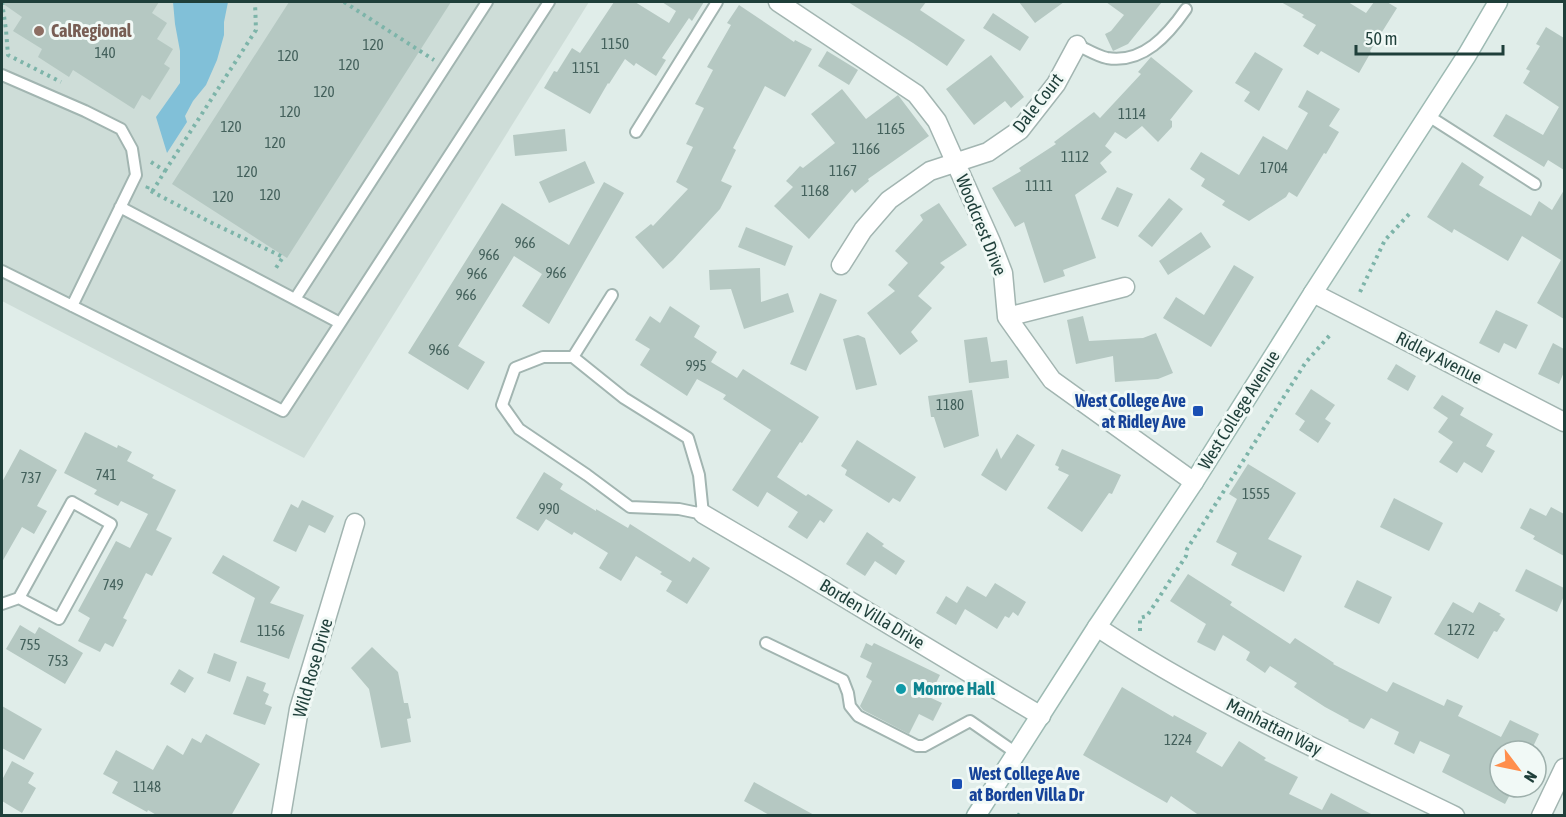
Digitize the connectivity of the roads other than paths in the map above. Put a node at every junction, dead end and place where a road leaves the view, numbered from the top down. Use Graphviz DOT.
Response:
graph roads {
  1 [pos="487,2"];
  2 [pos="549,2"];
  3 [pos="717,2"];
  4 [pos="778,2"];
  5 [pos="1498,2"];
  6 [pos="1186,9"];
  7 [pos="1077,45"];
  8 [pos="2,75"];
  9 [pos="1428,115"];
  10 [pos="636,132"];
  11 [pos="955,162"];
  12 [pos="1536,184"];
  13 [pos="120,207"];
  14 [pos="841,265"];
  15 [pos="2,271"];
  16 [pos="1125,287"];
  17 [pos="1313,293"];
  18 [pos="612,295"];
  19 [pos="295,299"];
  20 [pos="72,306"];
  21 [pos="1007,317"];
  22 [pos="340,323"];
  23 [pos="573,357"];
  24 [pos="1564,422"];
  25 [pos="1194,482"];
  26 [pos="702,514"];
  27 [pos="355,523"];
  28 [pos="19,598"];
  29 [pos="2,604"];
  30 [pos="1097,627"];
  31 [pos="766,643"];
  32 [pos="1041,716"];
  33 [pos="1016,753"];
  34 [pos="1564,768"];
  35 [pos="281,816"];
  36 [pos="976,816"];
  37 [pos="1455,816"];
  38 [pos="1541,816"];
  1 -- 19 [label="lane"];
  2 -- 22 [label="lane"];
  3 -- 10 [label="lane"];
  4 -- 11 [label="street, Woodcrest Drive"];
  5 -- 9 [label="street, West College Avenue"];
  6 -- 7 [label="lane"];
  7 -- 11 [label="street, Dale Court"];
  8 -- 13 [label="lane"];
  9 -- 12 [label="lane"];
  9 -- 17 [label="street, West College Avenue"];
  11 -- 14 [label="street, Dale Court"];
  11 -- 21 [label="street, Woodcrest Drive"];
  13 -- 19 [label="lane"];
  13 -- 20 [label="lane"];
  15 -- 20 [label="lane"];
  16 -- 21 [label="street"];
  17 -- 24 [label="street, Ridley Avenue"];
  17 -- 25 [label="street, West College Avenue"];
  18 -- 23 [label="lane"];
  19 -- 22 [label="lane"];
  20 -- 22 [label="lane"];
  21 -- 25 [label="street"];
  23 -- 26 [label="lane"];
  23 -- 26 [label="lane"];
  25 -- 30 [label="street, West College Avenue"];
  26 -- 32 [label="street, Borden Villa Drive"];
  27 -- 35 [label="street, Wild Rose Drive"];
  28 -- 28 [label="lane"];
  28 -- 29 [label="lane"];
  30 -- 32 [label="street, West College Avenue"];
  30 -- 37 [label="street, Manhattan Way"];
  31 -- 33 [label="lane"];
  32 -- 33 [label="street, West College Avenue"];
  33 -- 36 [label="street, West College Avenue"];
  34 -- 38 [label="street"];
}
